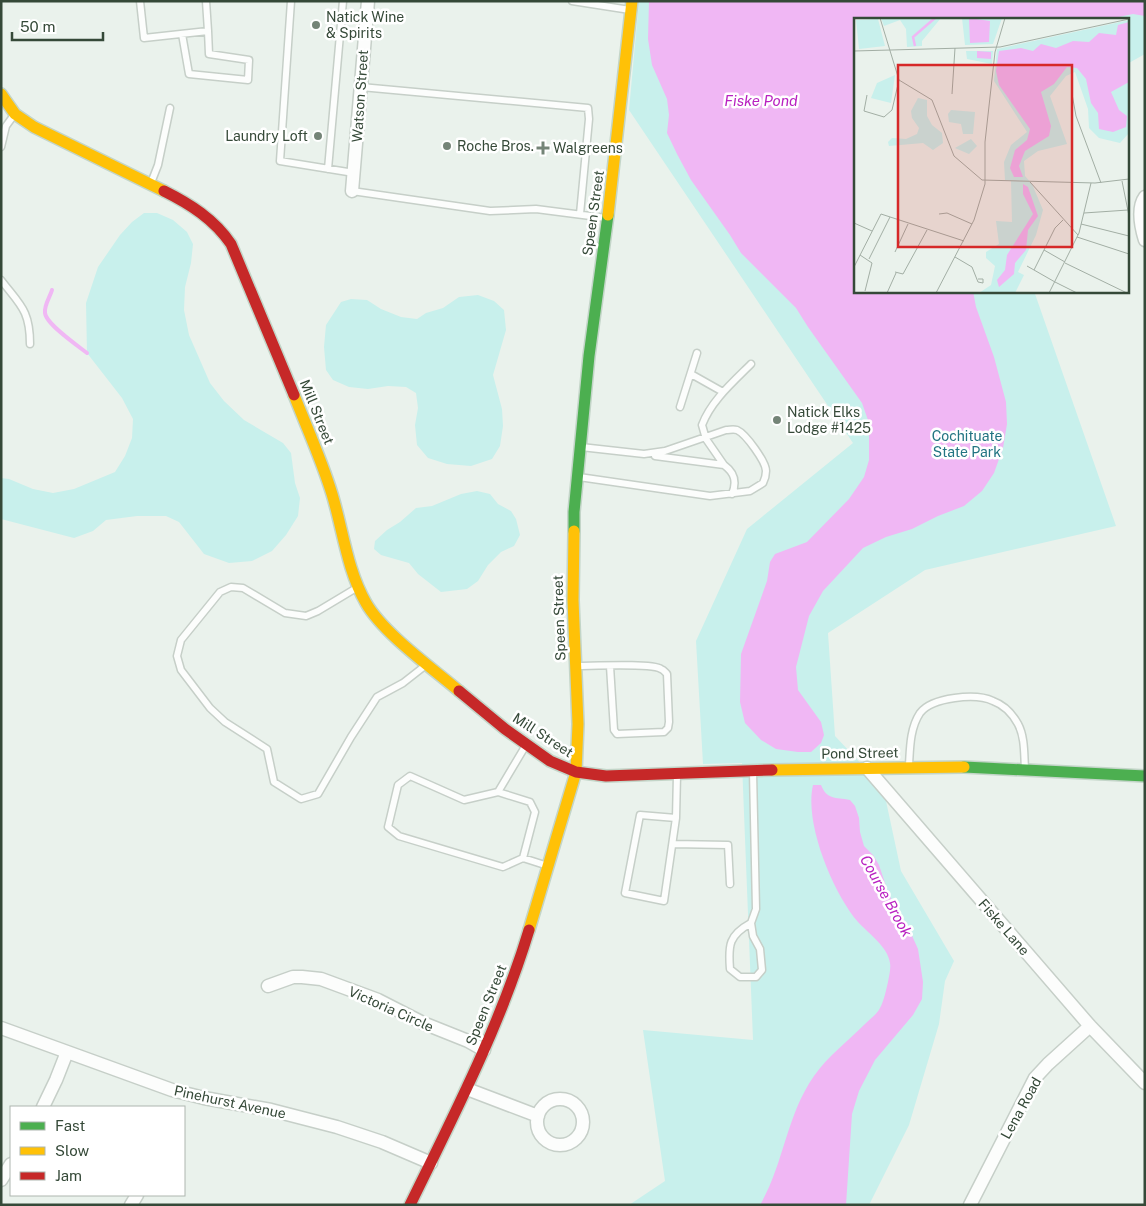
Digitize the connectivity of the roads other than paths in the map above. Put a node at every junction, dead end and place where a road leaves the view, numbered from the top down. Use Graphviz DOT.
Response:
graph roads {
  1 [pos="140,1"];
  2 [pos="206,1"];
  3 [pos="291,1"];
  4 [pos="343,1"];
  5 [pos="368,1"];
  6 [pos="572,1"];
  7 [pos="631,6"];
  8 [pos="208,31"];
  9 [pos="182,34"];
  10 [pos="361,87"];
  11 [pos="2,98"];
  12 [pos="170,108"];
  13 [pos="14,114"];
  14 [pos="1,147"];
  15 [pos="328,169"];
  16 [pos="354,173"];
  17 [pos="151,183"];
  18 [pos="352,191"];
  19 [pos="1145,197"];
  20 [pos="580,214"];
  21 [pos="608,218"];
  22 [pos="1145,240"];
  23 [pos="1,280"];
  24 [pos="30,344"];
  25 [pos="697,353"];
  26 [pos="752,364"];
  27 [pos="691,374"];
  28 [pos="724,392"];
  29 [pos="680,408"];
  30 [pos="706,438"];
  31 [pos="580,447"];
  32 [pos="644,454"];
  33 [pos="724,464"];
  34 [pos="577,477"];
  35 [pos="732,494"];
  36 [pos="358,587"];
  37 [pos="427,664"];
  38 [pos="576,666"];
  39 [pos="610,666"];
  40 [pos="526,744"];
  41 [pos="909,767"];
  42 [pos="867,768"];
  43 [pos="1025,770"];
  44 [pos="753,771"];
  45 [pos="576,772"];
  46 [pos="677,773"];
  47 [pos="1145,776"];
  48 [pos="498,792"];
  49 [pos="676,818"];
  50 [pos="672,844"];
  51 [pos="524,858"];
  52 [pos="549,867"];
  53 [pos="730,884"];
  54 [pos="751,923"];
  55 [pos="268,986"];
  56 [pos="1090,1026"];
  57 [pos="1,1028"];
  58 [pos="484,1050"];
  59 [pos="66,1052"];
  60 [pos="1145,1083"];
  61 [pos="467,1089"];
  62 [pos="186,1100"];
  63 [pos="43,1106"];
  64 [pos="538,1116"];
  65 [pos="432,1163"];
  66 [pos="10,1166"];
  67 [pos="1,1180"];
  68 [pos="410,1205"];
  69 [pos="970,1205"];
  1 -- 9 [label="lane"];
  2 -- 8 [label="lane"];
  3 -- 15 [label="lane"];
  4 -- 15 [label="lane"];
  5 -- 10 [label="street, Watson Street"];
  6 -- 7 [label="lane"];
  7 -- 21 [label="street, Speen Street"];
  8 -- 9 [label="lane"];
  8 -- 9 [label="lane"];
  10 -- 16 [label="street, Watson Street"];
  10 -- 20 [label="lane"];
  11 -- 13 [label="street, Mill Street"];
  12 -- 17 [label="lane"];
  13 -- 14 [label="lane"];
  13 -- 17 [label="street, Mill Street"];
  15 -- 16 [label="lane"];
  16 -- 18 [label="street, Watson Street"];
  17 -- 36 [label="street, Mill Street"];
  18 -- 20 [label="lane"];
  19 -- 22 [label="street"];
  20 -- 21 [label="lane"];
  21 -- 31 [label="street, Speen Street"];
  23 -- 24 [label="lane"];
  25 -- 27 [label="lane"];
  26 -- 28 [label="lane"];
  27 -- 28 [label="lane"];
  27 -- 29 [label="lane"];
  28 -- 30 [label="lane"];
  30 -- 32 [label="lane"];
  30 -- 33 [label="lane"];
  30 -- 35 [label="lane"];
  31 -- 32 [label="lane"];
  31 -- 34 [label="street, Speen Street"];
  32 -- 33 [label="lane"];
  33 -- 35 [label="lane"];
  34 -- 35 [label="lane"];
  34 -- 38 [label="street, Speen Street"];
  36 -- 37 [label="street, Mill Street"];
  36 -- 37 [label="lane"];
  37 -- 40 [label="street, Mill Street"];
  38 -- 39 [label="lane"];
  38 -- 45 [label="street, Speen Street"];
  39 -- 39 [label="lane"];
  40 -- 45 [label="street, Mill Street"];
  40 -- 48 [label="lane"];
  41 -- 42 [label="street, Pond Street"];
  41 -- 43 [label="street, Pond Street"];
  41 -- 43 [label="lane"];
  42 -- 44 [label="street, Pond Street"];
  42 -- 56 [label="street, Fiske Lane"];
  43 -- 47 [label="street, Pond Street"];
  44 -- 46 [label="street, Pond Street"];
  44 -- 54 [label="lane"];
  45 -- 46 [label="street, Pond Street"];
  45 -- 52 [label="street, Speen Street"];
  46 -- 49 [label="lane"];
  48 -- 51 [label="lane"];
  48 -- 51 [label="lane"];
  49 -- 50 [label="lane"];
  49 -- 50 [label="lane"];
  50 -- 53 [label="lane"];
  51 -- 52 [label="lane"];
  52 -- 58 [label="street, Speen Street"];
  54 -- 54 [label="lane"];
  55 -- 58 [label="street, Victoria Circle"];
  56 -- 60 [label="street, Fiske Lane"];
  56 -- 69 [label="street, Lena Road"];
  57 -- 59 [label="street, Pinehurst Avenue"];
  58 -- 61 [label="street, Speen Street"];
  59 -- 62 [label="street, Pinehurst Avenue"];
  59 -- 63 [label="street"];
  61 -- 64 [label="street"];
  61 -- 65 [label="street, Speen Street"];
  62 -- 65 [label="street, Pinehurst Avenue"];
  65 -- 68 [label="street, Speen Street"];
  66 -- 67 [label="street"];
}
